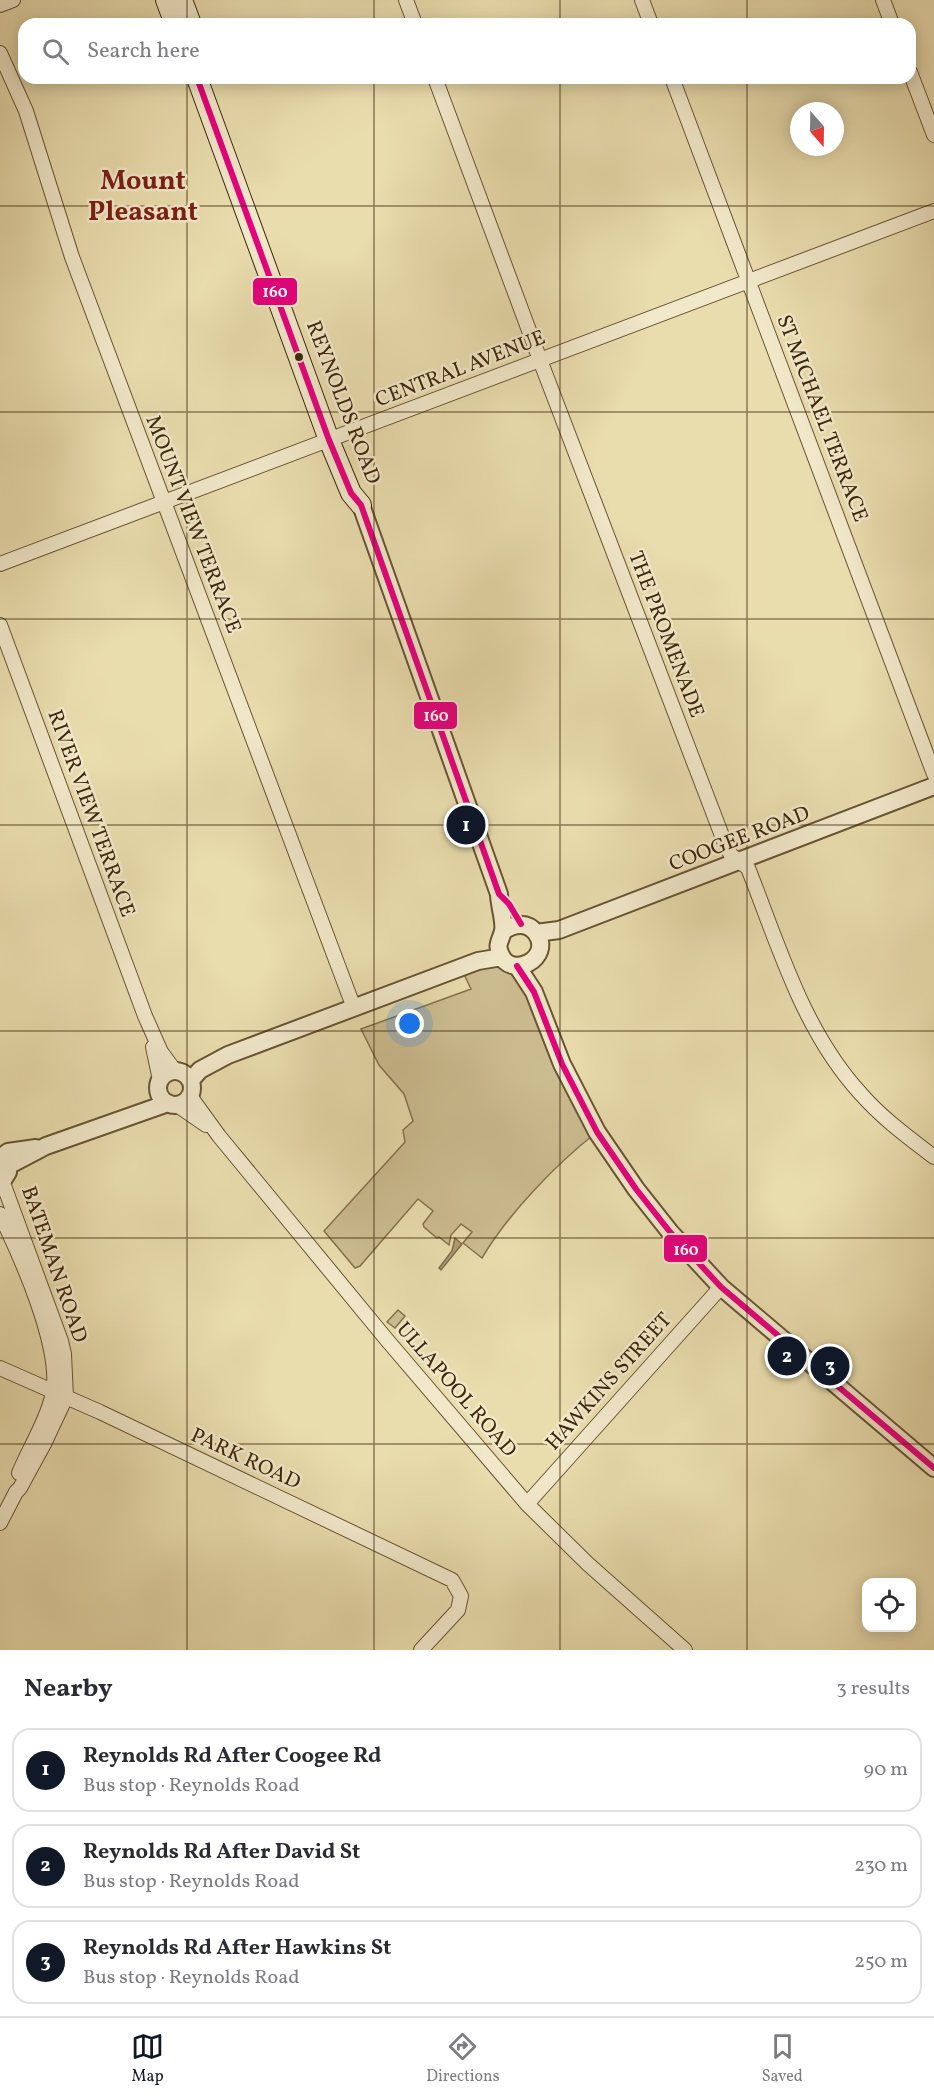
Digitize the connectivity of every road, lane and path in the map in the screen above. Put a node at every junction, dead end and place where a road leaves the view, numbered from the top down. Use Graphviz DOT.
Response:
graph roads {
  1 [pos="14,0"];
  2 [pos="406,0"];
  3 [pos="642,0"];
  4 [pos="883,0"];
  5 [pos="0,5"];
  6 [pos="413,18"];
  7 [pos="649,18"];
  8 [pos="890,18"];
  9 [pos="0,53"];
  10 [pos="200,84"];
  11 [pos="212,84"];
  12 [pos="437,84"];
  13 [pos="674,84"];
  14 [pos="915,84"];
  15 [pos="224,131"];
  16 [pos="934,135"];
  17 [pos="934,211"];
  18 [pos="749,280"];
  19 [pos="540,360"];
  20 [pos="335,438"];
  21 [pos="164,502"];
  22 [pos="361,505"];
  23 [pos="0,564"];
  24 [pos="0,625"];
  25 [pos="934,774"];
  26 [pos="934,786"];
  27 [pos="740,862"];
  28 [pos="499,894"];
  29 [pos="521,924"];
  30 [pos="538,939"];
  31 [pos="501,944"];
  32 [pos="524,964"];
  33 [pos="354,1008"];
  34 [pos="175,1087"];
  35 [pos="4,1157"];
  36 [pos="934,1157"];
  37 [pos="1,1184"];
  38 [pos="0,1214"];
  39 [pos="721,1287"];
  40 [pos="53,1366"];
  41 [pos="2,1369"];
  42 [pos="60,1394"];
  43 [pos="934,1468"];
  44 [pos="527,1504"];
  45 [pos="0,1523"];
  46 [pos="421,1650"];
  47 [pos="685,1650"];
  1 -- 5 [label="street"];
  2 -- 6 [label="street"];
  3 -- 7 [label="street"];
  4 -- 8 [label="street"];
  9 -- 21 [label="street, MOUNT VIEW TERRACE"];
  10 -- 15 [label="main road, REYNOLDS ROAD"];
  11 -- 15 [label="main road, REYNOLDS ROAD"];
  12 -- 19 [label="street, THE PROMENADE"];
  13 -- 18 [label="street, ST MICHAEL TERRACE"];
  14 -- 16 [label="street"];
  15 -- 20 [label="main road, REYNOLDS ROAD"];
  17 -- 18 [label="street, CENTRAL AVENUE"];
  18 -- 19 [label="street, CENTRAL AVENUE"];
  18 -- 25 [label="street, ST MICHAEL TERRACE"];
  19 -- 20 [label="street, CENTRAL AVENUE"];
  19 -- 27 [label="street, THE PROMENADE"];
  20 -- 21 [label="street, CENTRAL AVENUE"];
  20 -- 22 [label="main road, REYNOLDS ROAD"];
  21 -- 23 [label="street, CENTRAL AVENUE"];
  21 -- 33 [label="street, MOUNT VIEW TERRACE"];
  22 -- 28 [label="street, REYNOLDS ROAD"];
  24 -- 34 [label="street, RIVER VIEW TERRACE"];
  26 -- 27 [label="street, COOGEE ROAD"];
  27 -- 30 [label="street, COOGEE ROAD"];
  27 -- 36 [label="street, THE PROMENADE"];
  28 -- 29 [label="street, REYNOLDS ROAD"];
  28 -- 31 [label="street, REYNOLDS ROAD"];
  29 -- 30 [label="street, REYNOLDS ROAD"];
  29 -- 31 [label="street"];
  30 -- 32 [label="street"];
  31 -- 32 [label="street"];
  31 -- 33 [label="street"];
  32 -- 39 [label="street"];
  33 -- 34 [label="street"];
  34 -- 35 [label="street"];
  34 -- 44 [label="street, ULLAPOOL ROAD"];
  35 -- 37 [label="street, BATEMAN ROAD"];
  37 -- 42 [label="street, BATEMAN ROAD"];
  38 -- 40 [label="street, BATEMAN ROAD"];
  39 -- 43 [label="street"];
  39 -- 44 [label="street, HAWKINS STREET"];
  40 -- 41 [label="street, PARK ROAD"];
  40 -- 42 [label="street, BATEMAN ROAD"];
  41 -- 42 [label="street, PARK ROAD"];
  42 -- 45 [label="street, BATEMAN ROAD"];
  42 -- 46 [label="street, PARK ROAD"];
  44 -- 47 [label="street, ULLAPOOL ROAD"];
}
